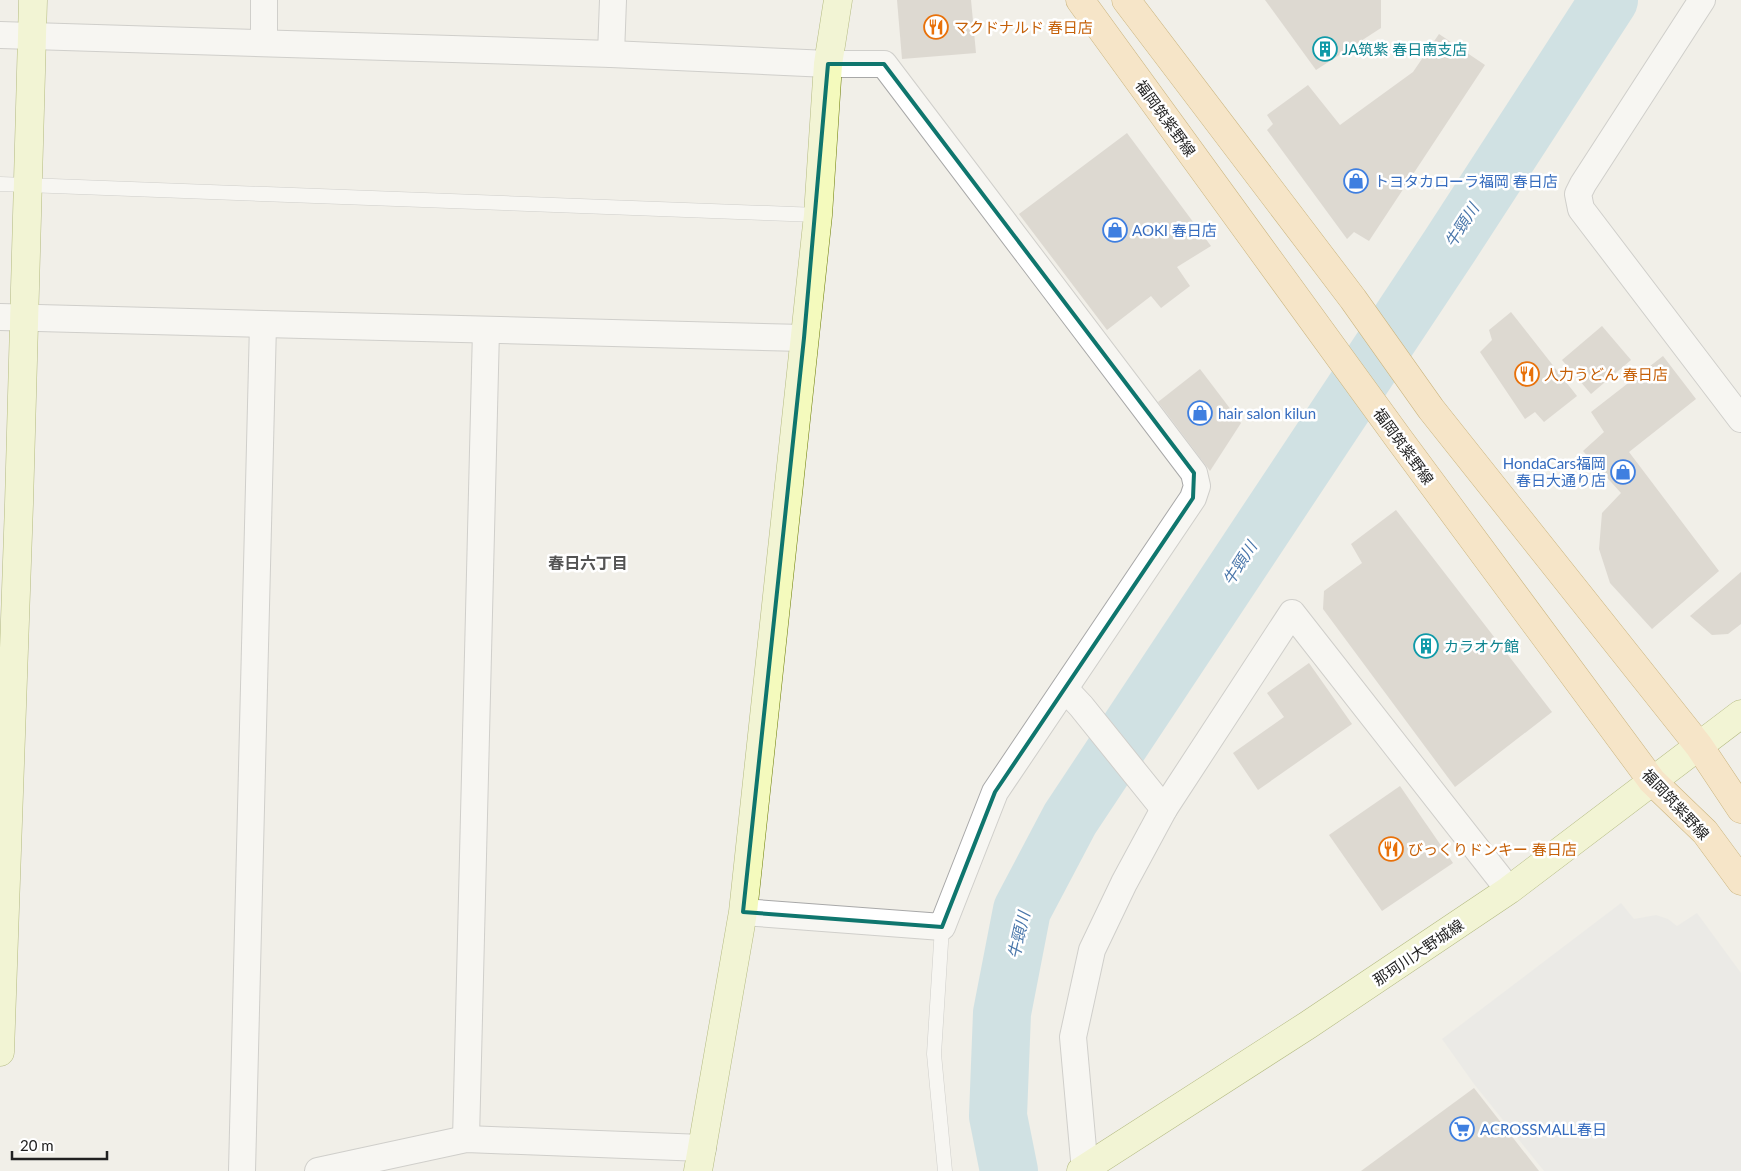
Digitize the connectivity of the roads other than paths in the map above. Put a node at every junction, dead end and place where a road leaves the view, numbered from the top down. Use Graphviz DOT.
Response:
graph roads {
  1 [pos="33,0"];
  2 [pos="264,0"];
  3 [pos="614,0"];
  4 [pos="838,0"];
  5 [pos="1080,0"];
  6 [pos="1126,0"];
  7 [pos="1702,0"];
  8 [pos="0,34"];
  9 [pos="32,36"];
  10 [pos="264,43"];
  11 [pos="611,54"];
  12 [pos="828,64"];
  13 [pos="0,184"];
  14 [pos="28,185"];
  15 [pos="818,215"];
  16 [pos="12,317"];
  17 [pos="263,324"];
  18 [pos="486,330"];
  19 [pos="804,338"];
  20 [pos="1741,419"];
  21 [pos="1073,698"];
  22 [pos="1741,714"];
  23 [pos="1698,746"];
  24 [pos="1652,780"];
  25 [pos="1159,803"];
  26 [pos="1741,809"];
  27 [pos="1741,881"];
  28 [pos="1509,890"];
  29 [pos="742,912"];
  30 [pos="942,927"];
  31 [pos="1,952"];
  32 [pos="0,1052"];
  33 [pos="466,1139"];
  34 [pos="700,1159"];
  35 [pos="1083,1170"];
  36 [pos="242,1171"];
  37 [pos="318,1171"];
  38 [pos="945,1171"];
  1 -- 9 [label="street"];
  2 -- 10 [label="street"];
  3 -- 11 [label="street"];
  4 -- 12 [label="street"];
  5 -- 24 [label="main road, 福岡筑紫野線"];
  6 -- 23 [label="main road"];
  7 -- 20 [label="street"];
  8 -- 9 [label="street"];
  9 -- 10 [label="street"];
  9 -- 14 [label="street"];
  10 -- 11 [label="street"];
  11 -- 12 [label="street"];
  12 -- 15 [label="street"];
  12 -- 21 [label="street"];
  13 -- 14 [label="lane"];
  14 -- 15 [label="lane"];
  14 -- 16 [label="street"];
  15 -- 19 [label="street"];
  16 -- 17 [label="street"];
  16 -- 31 [label="street"];
  17 -- 18 [label="street"];
  17 -- 36 [label="street"];
  18 -- 19 [label="street"];
  18 -- 33 [label="street"];
  19 -- 29 [label="street"];
  21 -- 25 [label="street"];
  21 -- 30 [label="street"];
  22 -- 23 [label="street, 那珂川大野城線"];
  23 -- 24 [label="street, 那珂川大野城線"];
  23 -- 26 [label="main road"];
  24 -- 27 [label="main road, 福岡筑紫野線"];
  24 -- 28 [label="street, 那珂川大野城線"];
  25 -- 28 [label="street"];
  25 -- 35 [label="street"];
  28 -- 35 [label="street, 那珂川大野城線"];
  29 -- 30 [label="street"];
  29 -- 34 [label="street"];
  30 -- 38 [label="lane"];
  31 -- 32 [label="street"];
  33 -- 34 [label="street"];
  33 -- 37 [label="street"];
}
